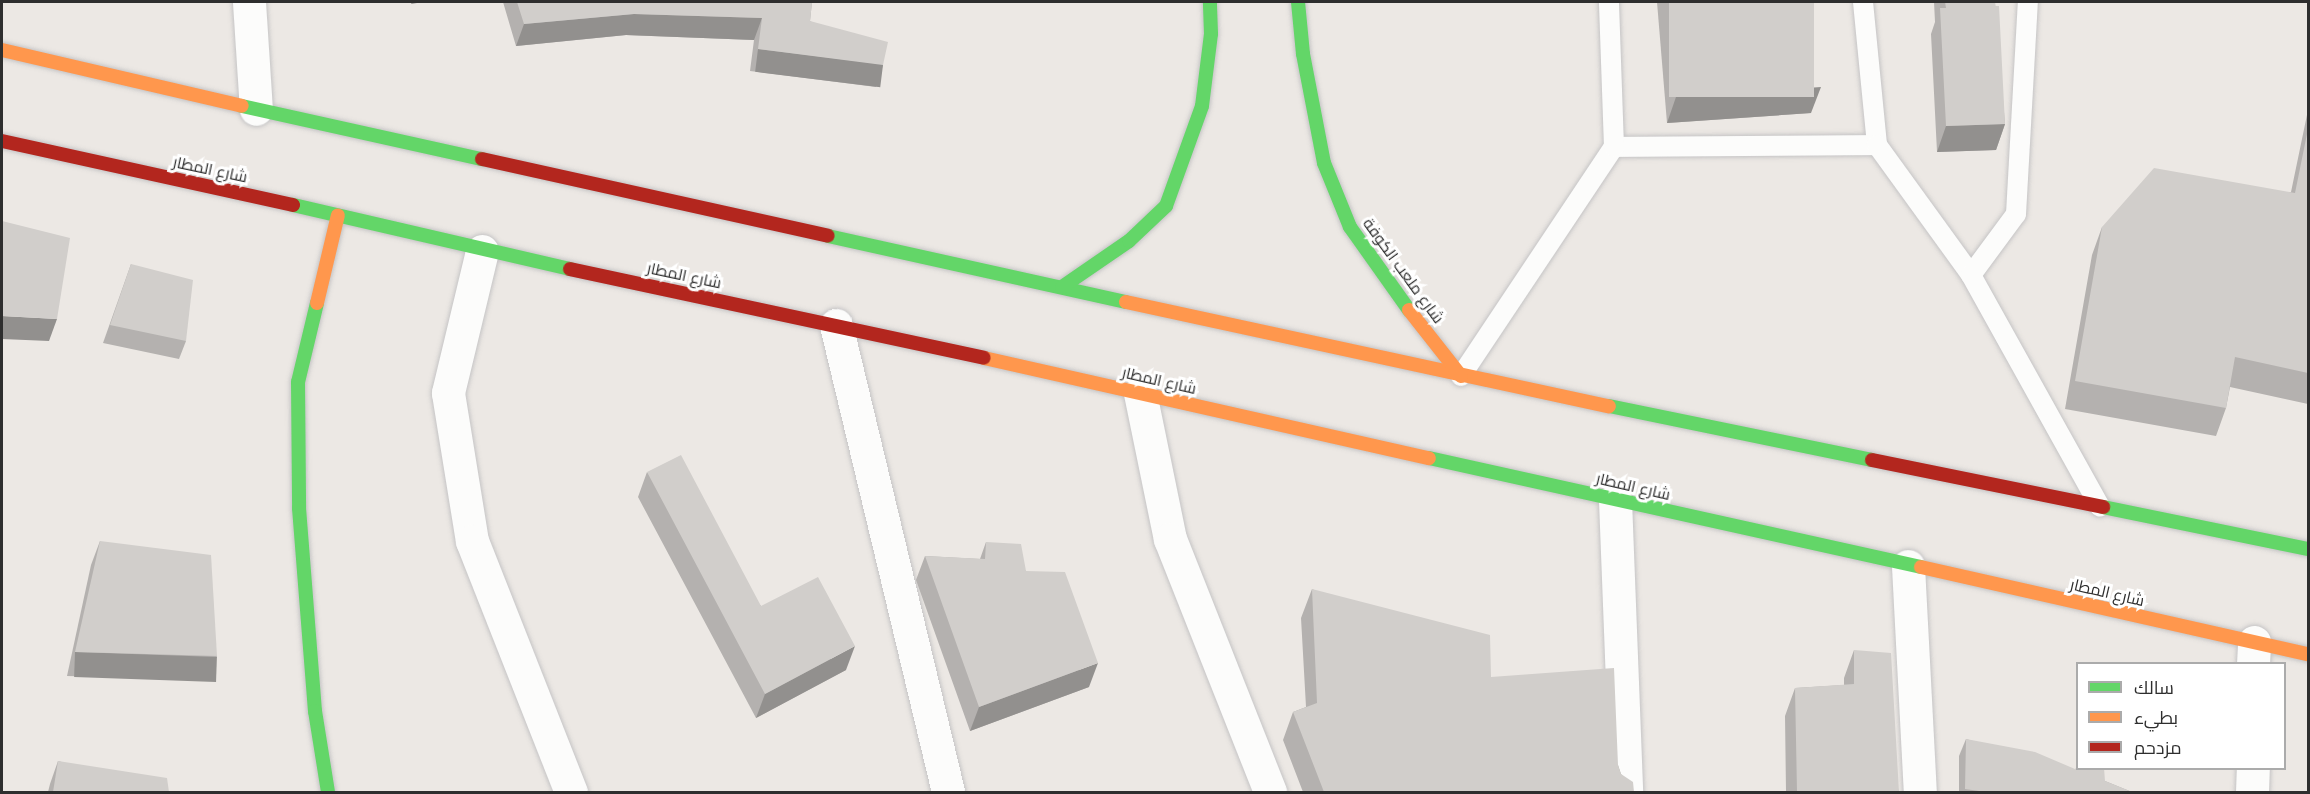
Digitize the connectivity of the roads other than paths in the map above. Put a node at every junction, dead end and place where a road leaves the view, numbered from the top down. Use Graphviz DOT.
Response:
graph roads {
  1 [pos="249,2"];
  2 [pos="1210,2"];
  3 [pos="1298,2"];
  4 [pos="1609,2"];
  5 [pos="1863,2"];
  6 [pos="2028,2"];
  7 [pos="2,50"];
  8 [pos="256,110"];
  9 [pos="2,141"];
  10 [pos="1877,145"];
  11 [pos="1614,147"];
  12 [pos="338,215"];
  13 [pos="482,251"];
  14 [pos="1971,275"];
  15 [pos="1062,287"];
  16 [pos="836,325"];
  17 [pos="1461,376"];
  18 [pos="1140,393"];
  19 [pos="1615,500"];
  20 [pos="2100,507"];
  21 [pos="2308,549"];
  22 [pos="1908,566"];
  23 [pos="2254,653"];
  24 [pos="2308,654"];
  25 [pos="2253,770"];
  26 [pos="328,792"];
  27 [pos="571,792"];
  28 [pos="948,792"];
  29 [pos="1270,792"];
  30 [pos="1626,792"];
  31 [pos="1920,792"];
  32 [pos="2252,792"];
  1 -- 8 [label="street"];
  2 -- 15 [label="main road"];
  3 -- 17 [label="main road, شارع ملعب الكوفة"];
  4 -- 11 [label="lane"];
  5 -- 10 [label="lane"];
  6 -- 14 [label="lane"];
  7 -- 8 [label="main road"];
  8 -- 15 [label="main road"];
  9 -- 12 [label="main road, شارع المطار"];
  10 -- 11 [label="lane"];
  10 -- 14 [label="lane"];
  11 -- 17 [label="lane"];
  12 -- 13 [label="main road, شارع المطار"];
  12 -- 26 [label="main road"];
  13 -- 16 [label="main road, شارع المطار"];
  13 -- 27 [label="street"];
  14 -- 20 [label="lane"];
  15 -- 17 [label="main road"];
  16 -- 18 [label="main road, شارع المطار"];
  16 -- 28 [label="street"];
  17 -- 20 [label="main road"];
  18 -- 19 [label="main road, شارع المطار"];
  18 -- 29 [label="street"];
  19 -- 22 [label="main road, شارع المطار"];
  19 -- 30 [label="street"];
  20 -- 21 [label="main road"];
  22 -- 23 [label="main road, شارع المطار"];
  22 -- 31 [label="street"];
  23 -- 24 [label="main road, شارع المطار"];
  25 -- 32 [label="street"];
}
